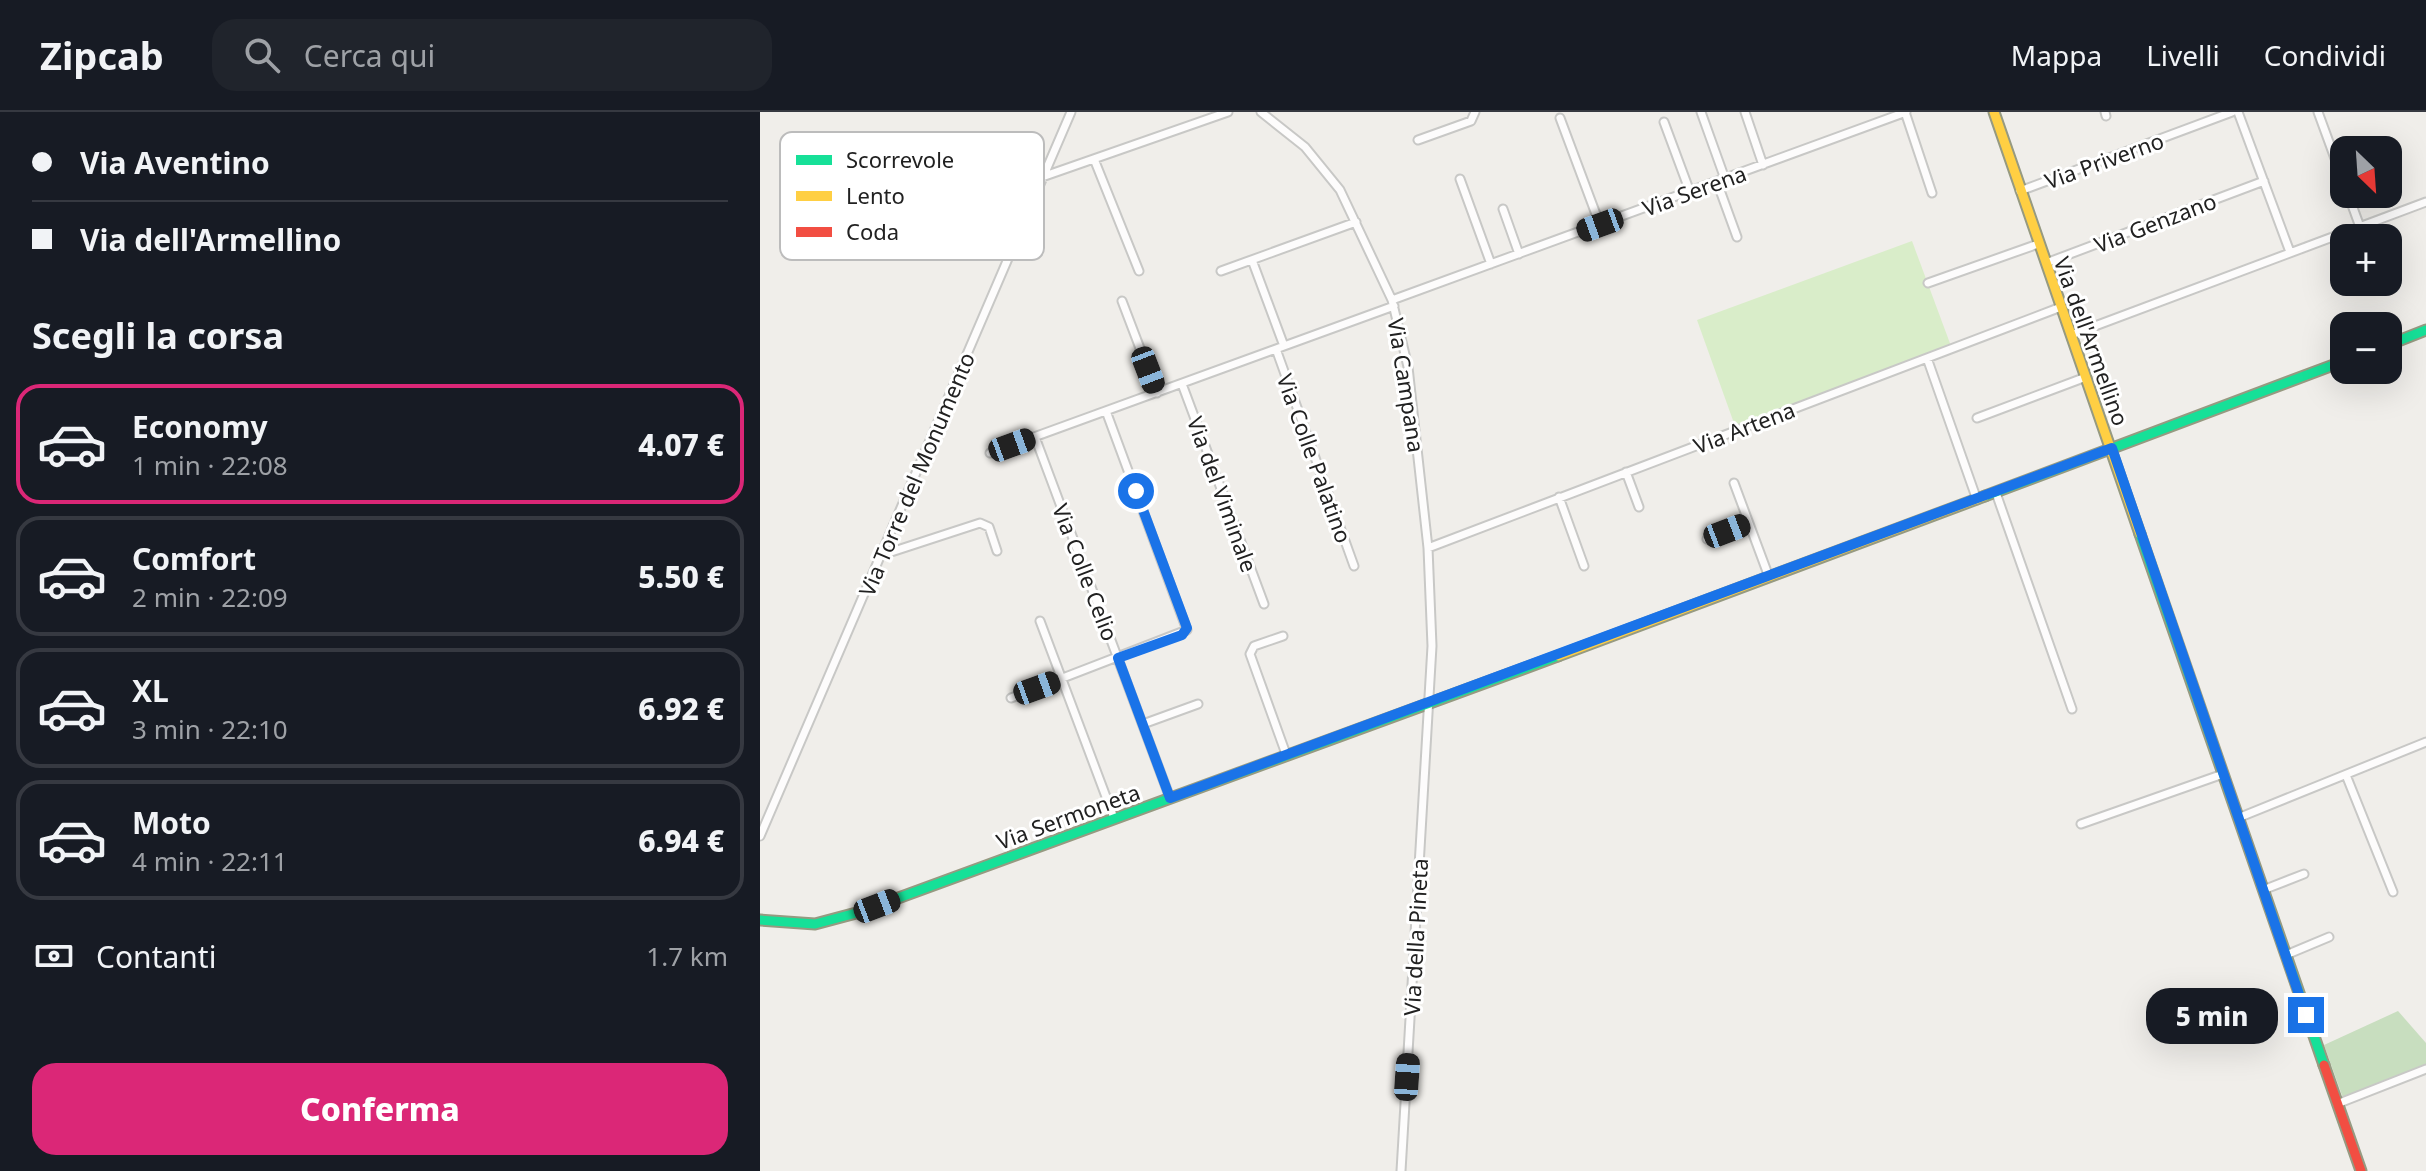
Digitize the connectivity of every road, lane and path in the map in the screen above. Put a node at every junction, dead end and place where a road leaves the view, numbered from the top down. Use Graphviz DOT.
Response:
graph roads {
  1 [pos="1071,112"];
  2 [pos="1228,112"];
  3 [pos="1261,112"];
  4 [pos="1475,112"];
  5 [pos="1701,112"];
  6 [pos="1745,112"];
  7 [pos="1906,112"];
  8 [pos="1994,112"];
  9 [pos="2235,112"];
  10 [pos="2318,112"];
  11 [pos="1560,118"];
  12 [pos="1664,122"];
  13 [pos="1418,140"];
  14 [pos="2330,145"];
  15 [pos="1094,159"];
  16 [pos="1763,165"];
  17 [pos="1044,173"];
  18 [pos="1044,176"];
  19 [pos="1460,179"];
  20 [pos="1721,180"];
  21 [pos="2264,181"];
  22 [pos="2020,191"];
  23 [pos="1690,192"];
  24 [pos="1932,193"];
  25 [pos="2426,202"];
  26 [pos="1503,209"];
  27 [pos="1356,222"];
  28 [pos="2368,224"];
  29 [pos="1600,225"];
  30 [pos="1737,237"];
  31 [pos="2330,238"];
  32 [pos="2038,244"];
  33 [pos="2290,252"];
  34 [pos="1519,254"];
  35 [pos="1007,260"];
  36 [pos="1252,260"];
  37 [pos="2046,263"];
  38 [pos="1491,264"];
  39 [pos="1139,271"];
  40 [pos="1221,271"];
  41 [pos="1928,283"];
  42 [pos="1122,301"];
  43 [pos="1393,303"];
  44 [pos="2061,307"];
  45 [pos="2426,330"];
  46 [pos="2071,335"];
  47 [pos="2402,339"];
  48 [pos="1280,348"];
  49 [pos="1927,358"];
  50 [pos="2330,366"];
  51 [pos="2086,377"];
  52 [pos="1182,384"];
  53 [pos="1157,393"];
  54 [pos="1106,411"];
  55 [pos="1977,418"];
  56 [pos="1035,437"];
  57 [pos="2112,448"];
  58 [pos="990,453"];
  59 [pos="1626,472"];
  60 [pos="1734,483"];
  61 [pos="1996,493"];
  62 [pos="1559,497"];
  63 [pos="1977,500"];
  64 [pos="1639,507"];
  65 [pos="1747,524"];
  66 [pos="1707,539"];
  67 [pos="1428,548"];
  68 [pos="997,551"];
  69 [pos="882,555"];
  70 [pos="1354,566"];
  71 [pos="1584,566"];
  72 [pos="1769,577"];
  73 [pos="1264,604"];
  74 [pos="1040,621"];
  75 [pos="1283,636"];
  76 [pos="1118,658"];
  77 [pos="1062,679"];
  78 [pos="1011,698"];
  79 [pos="1430,703"];
  80 [pos="1198,704"];
  81 [pos="2072,709"];
  82 [pos="1143,724"];
  83 [pos="2426,742"];
  84 [pos="1286,754"];
  85 [pos="2223,774"];
  86 [pos="2346,775"];
  87 [pos="1170,798"];
  88 [pos="1114,818"];
  89 [pos="2238,818"];
  90 [pos="2081,824"];
  91 [pos="760,836"];
  92 [pos="2304,874"];
  93 [pos="2263,890"];
  94 [pos="2393,892"];
  95 [pos="760,920"];
  96 [pos="2329,937"];
  97 [pos="2286,955"];
  98 [pos="2426,1069"];
  99 [pos="2337,1104"];
  100 [pos="1401,1171"];
  101 [pos="2361,1171"];
  1 -- 17 [label="street, Via Torre del Monumento"];
  2 -- 15 [label="street"];
  3 -- 27 [label="street, Via Campana"];
  4 -- 13 [label="street"];
  5 -- 20 [label="street"];
  6 -- 16 [label="street"];
  7 -- 16 [label="street, Via Serena"];
  7 -- 24 [label="street"];
  8 -- 22 [label="street, Via dell'Armellino"];
  9 -- 21 [label="street"];
  9 -- 22 [label="street, Via Priverno"];
  10 -- 14 [label="street"];
  11 -- 29 [label="street"];
  12 -- 23 [label="street"];
  15 -- 18 [label="street"];
  15 -- 39 [label="street"];
  16 -- 20 [label="street, Via Serena"];
  19 -- 38 [label="street"];
  20 -- 23 [label="street, Via Serena"];
  20 -- 30 [label="street"];
  21 -- 33 [label="street"];
  21 -- 37 [label="street, Via Genzano"];
  22 -- 32 [label="street, Via dell'Armellino"];
  23 -- 29 [label="street, Via Serena"];
  25 -- 28 [label="street"];
  26 -- 34 [label="street"];
  27 -- 36 [label="street"];
  27 -- 43 [label="street, Via Campana"];
  29 -- 34 [label="street, Via Serena"];
  31 -- 33 [label="street"];
  32 -- 37 [label="street, Via dell'Armellino"];
  32 -- 41 [label="street"];
  33 -- 46 [label="street"];
  34 -- 38 [label="street, Via Serena"];
  35 -- 69 [label="street, Via Torre del Monumento"];
  36 -- 40 [label="street"];
  36 -- 48 [label="street, Via Colle Palatino"];
  37 -- 44 [label="street, Via dell'Armellino"];
  38 -- 43 [label="street, Via Serena"];
  42 -- 53 [label="street"];
  43 -- 48 [label="street, Via Serena"];
  43 -- 67 [label="street, Via Campana"];
  44 -- 46 [label="street, Via dell'Armellino"];
  44 -- 49 [label="street, Via Artena"];
  45 -- 47 [label="street"];
  46 -- 51 [label="street, Via dell'Armellino"];
  48 -- 52 [label="street, Via Serena"];
  48 -- 70 [label="street, Via Colle Palatino"];
  49 -- 59 [label="street, Via Artena"];
  49 -- 63 [label="street"];
  50 -- 57 [label="street, Via Sermoneta"];
  51 -- 55 [label="street"];
  51 -- 57 [label="street, Via dell'Armellino"];
  52 -- 53 [label="street, Via Serena"];
  52 -- 73 [label="street, Via del Viminale"];
  53 -- 54 [label="street, Via Serena"];
  54 -- 56 [label="street, Via Serena"];
  54 -- 76 [label="street"];
  56 -- 58 [label="street, Via Serena"];
  56 -- 76 [label="street, Via Colle Celio"];
  57 -- 61 [label="street, Via Sermoneta"];
  57 -- 85 [label="street, Via dell'Armellino"];
  59 -- 62 [label="street, Via Artena"];
  59 -- 64 [label="street"];
  60 -- 65 [label="street"];
  61 -- 63 [label="street, Via Sermoneta"];
  61 -- 81 [label="street"];
  62 -- 67 [label="street, Via Artena"];
  62 -- 71 [label="street"];
  63 -- 72 [label="street, Via Sermoneta"];
  65 -- 66 [label="street"];
  65 -- 72 [label="street"];
  67 -- 79 [label="street, Via Campana"];
  68 -- 69 [label="street"];
  69 -- 91 [label="street, Via Torre del Monumento"];
  72 -- 79 [label="street, Via Sermoneta"];
  74 -- 77 [label="street"];
  75 -- 84 [label="street"];
  76 -- 77 [label="street"];
  76 -- 82 [label="street, Via Colle Celio"];
  77 -- 78 [label="street"];
  77 -- 88 [label="street"];
  79 -- 84 [label="street, Via Sermoneta"];
  79 -- 100 [label="street, Via della Pineta"];
  80 -- 82 [label="street"];
  82 -- 87 [label="street, Via Colle Celio"];
  83 -- 86 [label="street"];
  84 -- 87 [label="street, Via Sermoneta"];
  85 -- 89 [label="street, Via dell'Armellino"];
  85 -- 90 [label="street"];
  86 -- 89 [label="street"];
  86 -- 94 [label="street"];
  87 -- 88 [label="street, Via Sermoneta"];
  88 -- 95 [label="street, Via Sermoneta"];
  89 -- 93 [label="street, Via dell'Armellino"];
  92 -- 93 [label="street"];
  93 -- 97 [label="street, Via dell'Armellino"];
  96 -- 97 [label="street"];
  97 -- 99 [label="street, Via dell'Armellino"];
  98 -- 99 [label="street"];
  99 -- 101 [label="street, Via dell'Armellino"];
}
